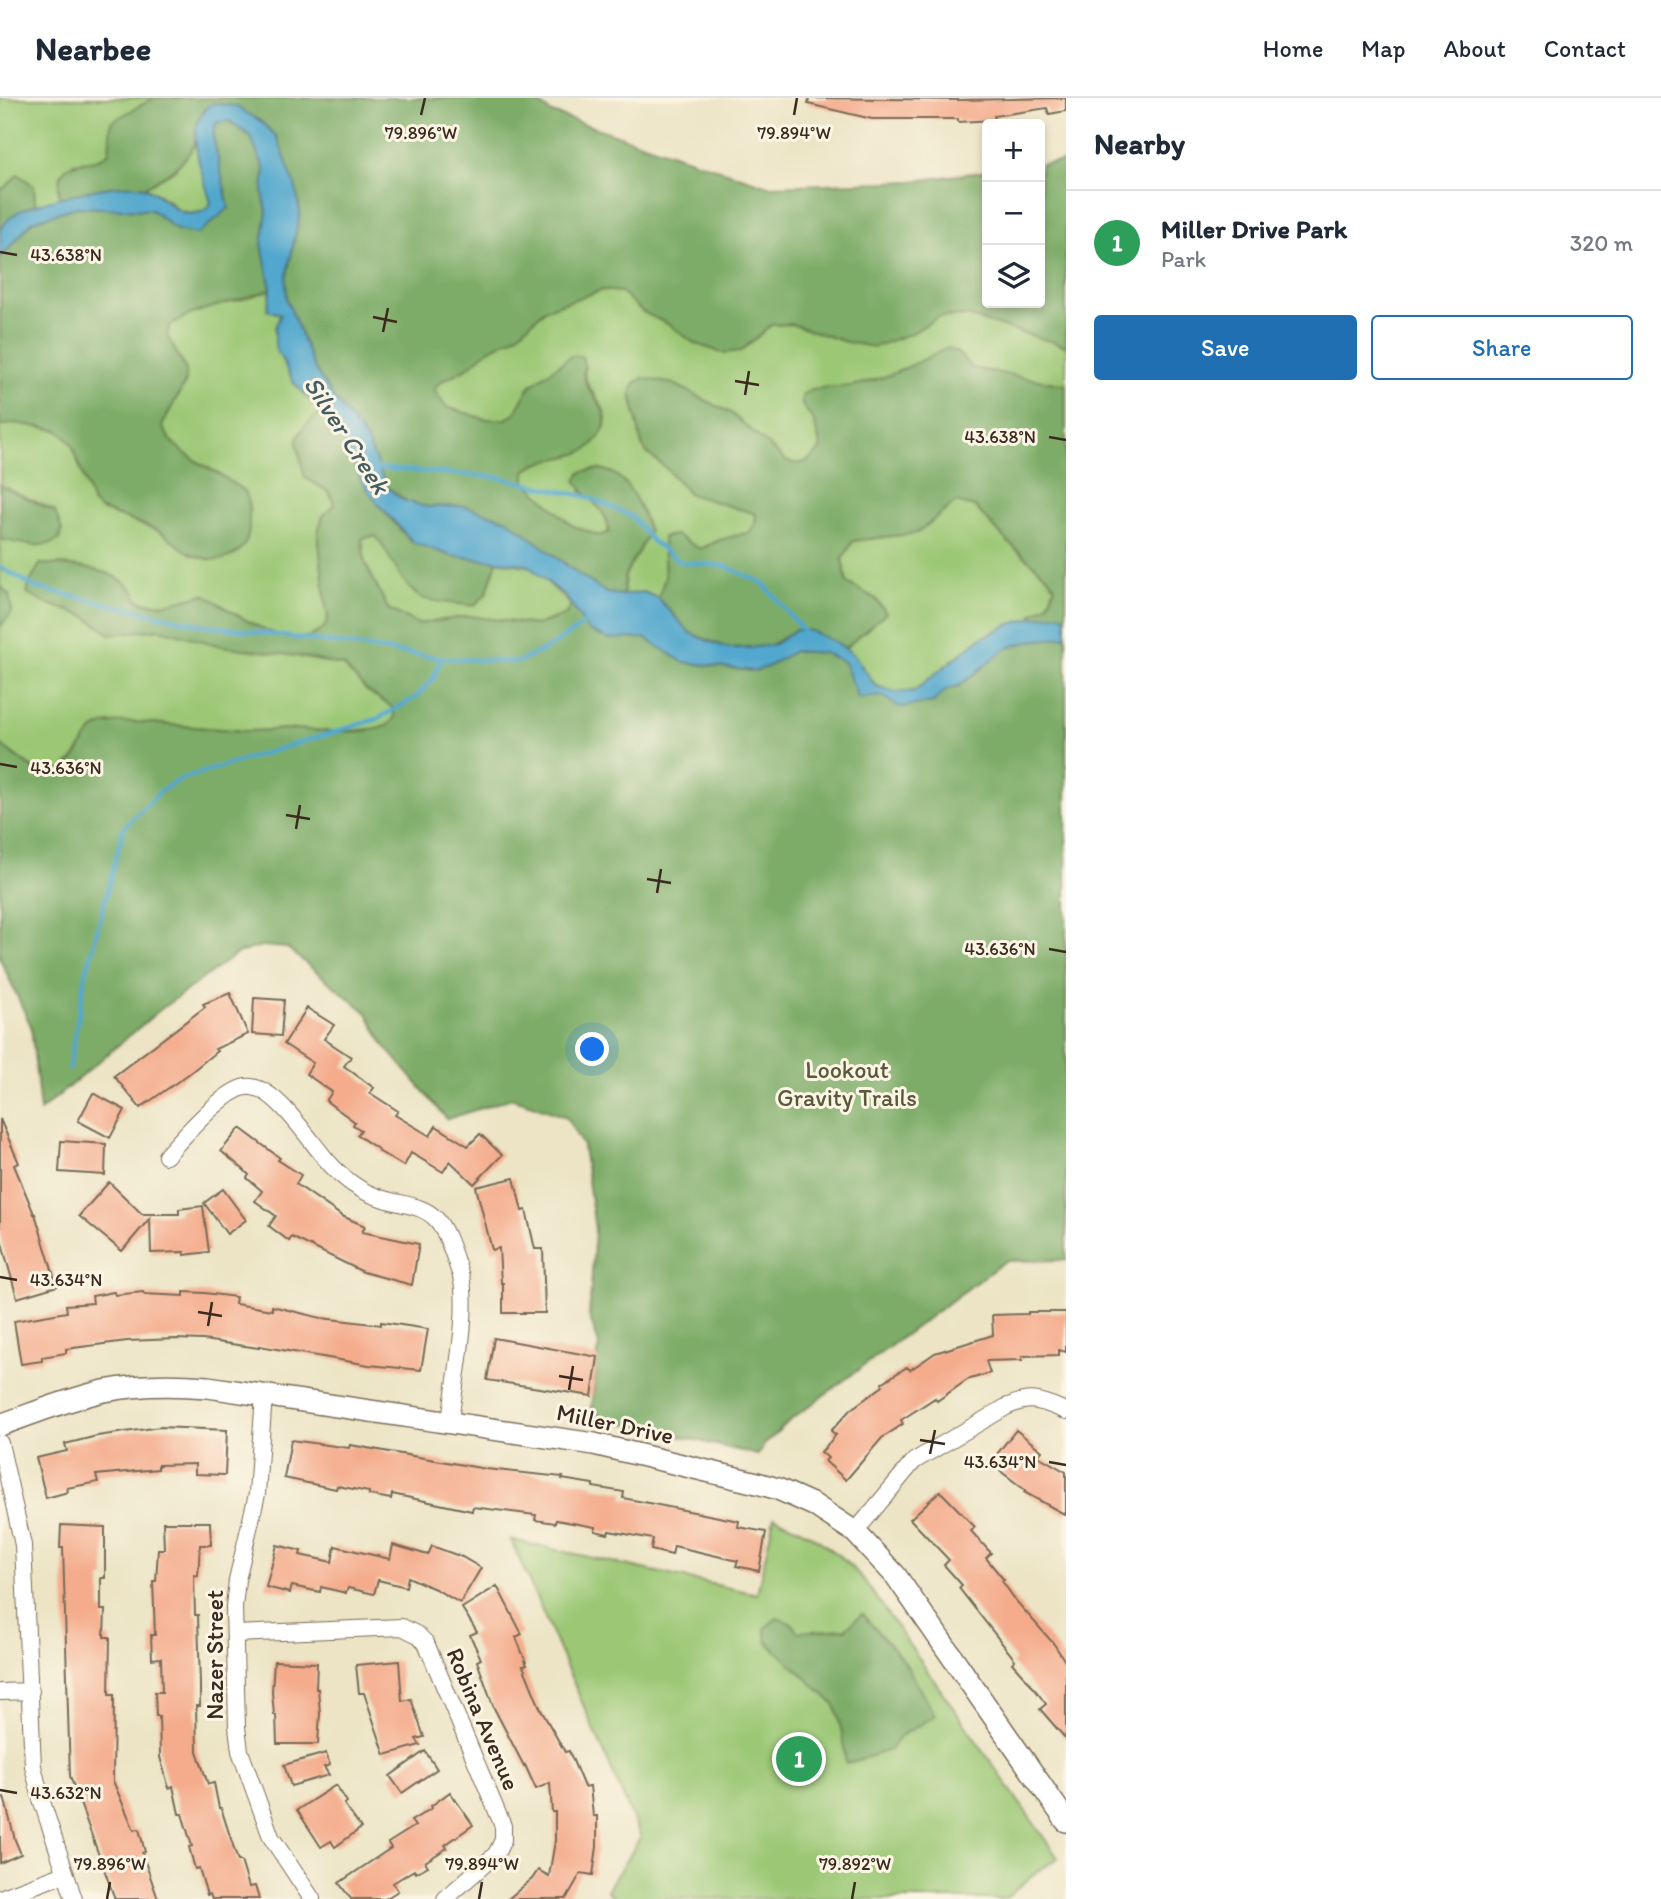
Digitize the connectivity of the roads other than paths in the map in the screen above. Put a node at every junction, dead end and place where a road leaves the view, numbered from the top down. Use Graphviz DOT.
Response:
graph roads {
  1 [pos="166,1156"];
  2 [pos="264,1395"];
  3 [pos="1066,1411"];
  4 [pos="450,1422"];
  5 [pos="0,1425"];
  6 [pos="0,1443"];
  7 [pos="855,1532"];
  8 [pos="235,1634"];
  9 [pos="31,1691"];
  10 [pos="0,1692"];
  11 [pos="1066,1821"];
  12 [pos="65,1874"];
  13 [pos="0,1898"];
  14 [pos="74,1899"];
  15 [pos="312,1899"];
  16 [pos="445,1899"];
  1 -- 4 [label="street"];
  2 -- 4 [label="street, Miller Drive"];
  2 -- 5 [label="street, Miller Drive"];
  2 -- 8 [label="street, Nazer Street"];
  3 -- 7 [label="street"];
  4 -- 7 [label="street, Miller Drive"];
  6 -- 9 [label="street"];
  7 -- 11 [label="street, Miller Drive"];
  8 -- 15 [label="street, Nazer Street"];
  8 -- 16 [label="street, Robina Avenue"];
  9 -- 10 [label="street"];
  9 -- 12 [label="street"];
  12 -- 13 [label="street"];
  12 -- 14 [label="street"];
}
